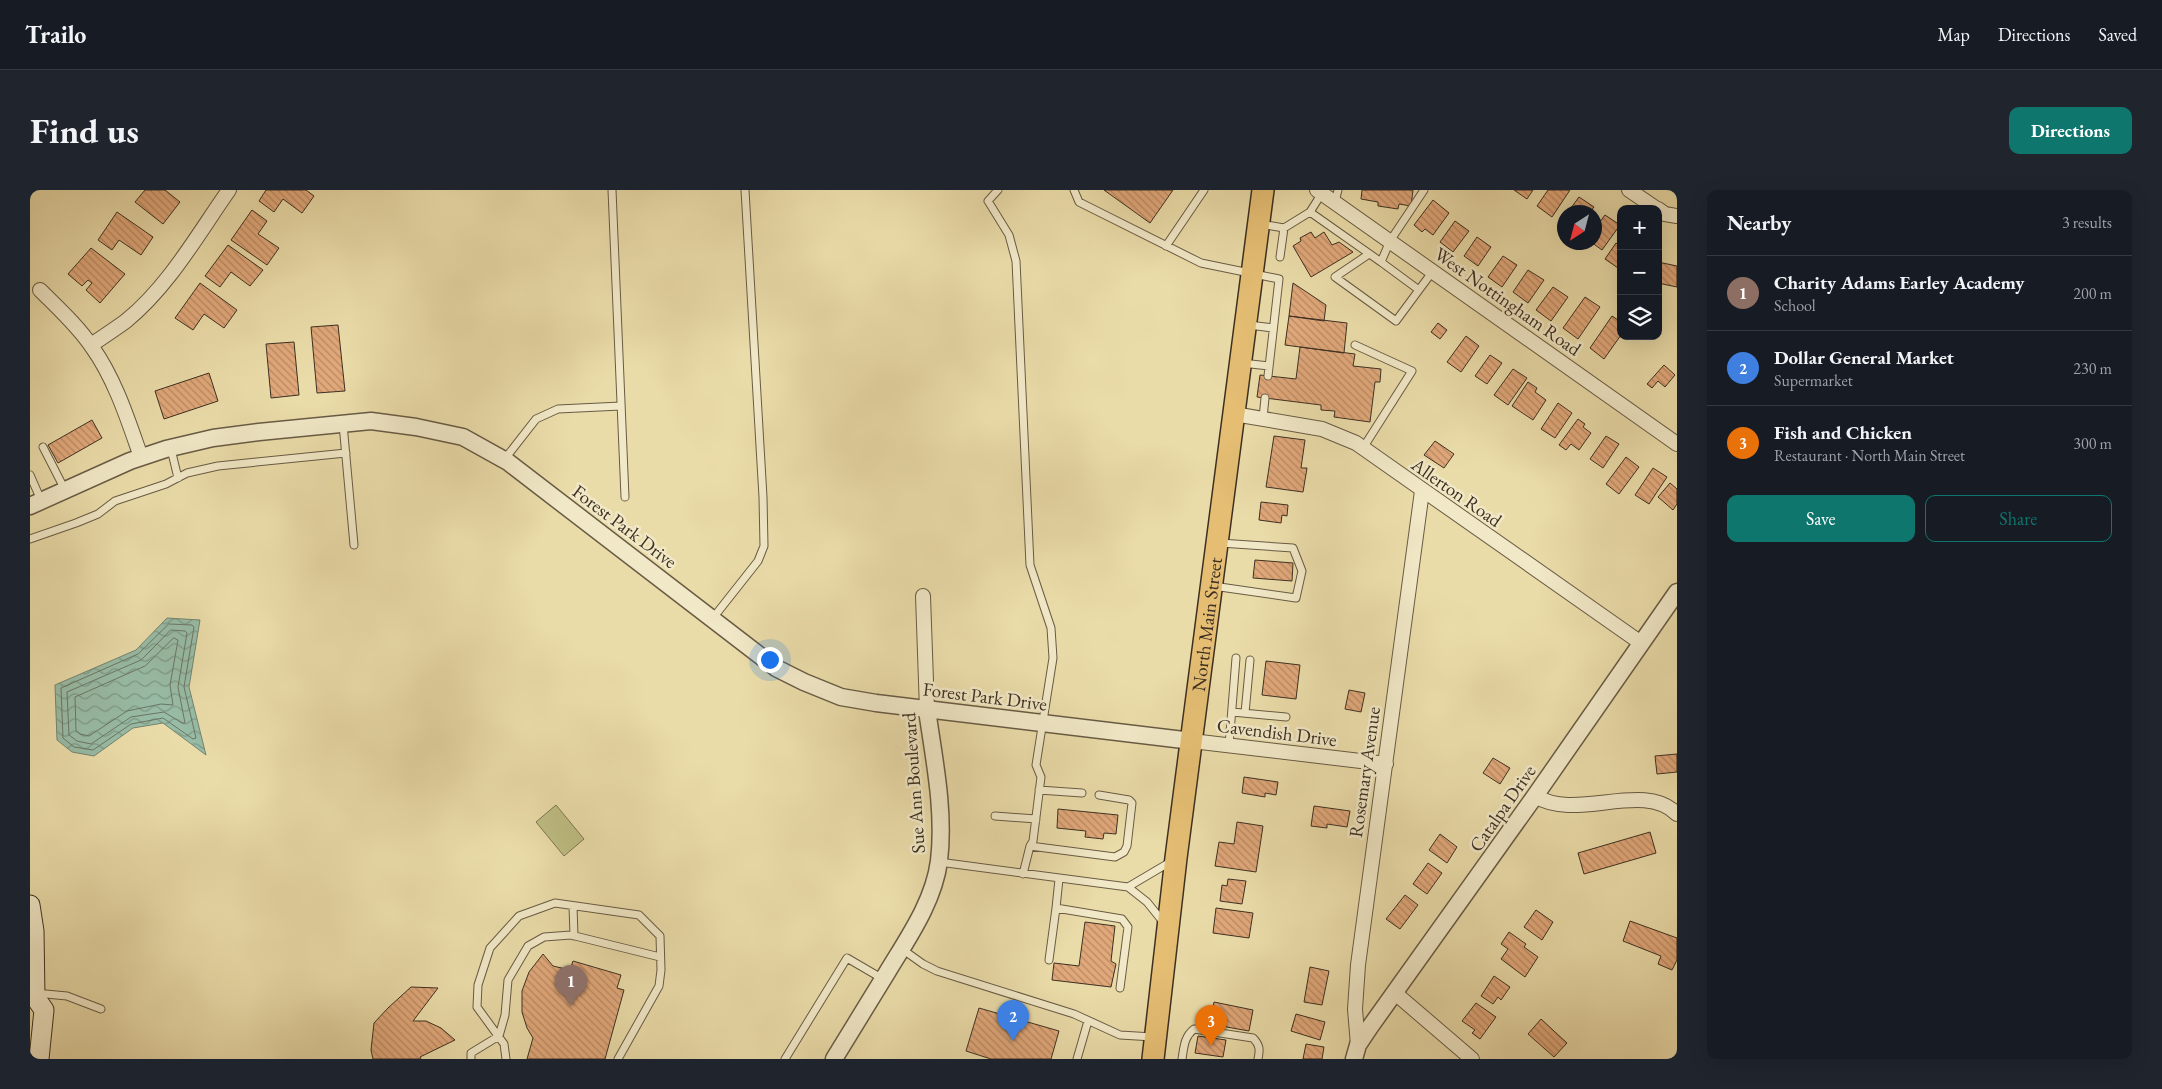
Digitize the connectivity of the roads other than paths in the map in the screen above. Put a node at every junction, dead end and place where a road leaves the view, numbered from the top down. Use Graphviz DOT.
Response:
graph roads {
  1 [pos="229,190"];
  2 [pos="612,190"];
  3 [pos="745,190"];
  4 [pos="998,190"];
  5 [pos="1074,190"];
  6 [pos="1204,190"];
  7 [pos="1263,190"];
  8 [pos="1424,190"];
  9 [pos="1629,190"];
  10 [pos="1320,192"];
  11 [pos="1337,196"];
  12 [pos="1652,205"];
  13 [pos="1310,212"];
  14 [pos="1662,212"];
  15 [pos="1677,216"];
  16 [pos="1258,224"];
  17 [pos="1284,228"];
  18 [pos="1390,241"];
  19 [pos="1166,246"];
  20 [pos="1370,254"];
  21 [pos="1280,257"];
  22 [pos="1381,262"];
  23 [pos="1433,271"];
  24 [pos="1252,275"];
  25 [pos="40,290"];
  26 [pos="1419,290"];
  27 [pos="1245,325"];
  28 [pos="1273,328"];
  29 [pos="91,345"];
  30 [pos="1355,345"];
  31 [pos="1241,363"];
  32 [pos="1269,366"];
  33 [pos="1268,376"];
  34 [pos="1266,398"];
  35 [pos="621,406"];
  36 [pos="1234,414"];
  37 [pos="1263,418"];
  38 [pos="343,424"];
  39 [pos="1677,444"];
  40 [pos="43,447"];
  41 [pos="171,447"];
  42 [pos="1363,448"];
  43 [pos="346,453"];
  44 [pos="141,457"];
  45 [pos="504,460"];
  46 [pos="30,475"];
  47 [pos="178,478"];
  48 [pos="65,490"];
  49 [pos="1422,491"];
  50 [pos="625,497"];
  51 [pos="36,503"];
  52 [pos="30,538"];
  53 [pos="1218,543"];
  54 [pos="354,545"];
  55 [pos="1212,586"];
  56 [pos="1677,592"];
  57 [pos="923,596"];
  58 [pos="712,618"];
  59 [pos="1641,643"];
  60 [pos="1236,658"];
  61 [pos="1250,660"];
  62 [pos="928,710"];
  63 [pos="1232,712"];
  64 [pos="1245,713"];
  65 [pos="1286,717"];
  66 [pos="1041,723"];
  67 [pos="1192,741"];
  68 [pos="1229,745"];
  69 [pos="1386,764"];
  70 [pos="1039,790"];
  71 [pos="1082,793"];
  72 [pos="1099,795"];
  73 [pos="1535,796"];
  74 [pos="1677,814"];
  75 [pos="995,816"];
  76 [pos="1036,819"];
  77 [pos="1030,846"];
  78 [pos="1176,858"];
  79 [pos="939,862"];
  80 [pos="1023,874"];
  81 [pos="1059,878"];
  82 [pos="1128,887"];
  83 [pos="573,906"];
  84 [pos="1056,908"];
  85 [pos="31,914"];
  86 [pos="1169,929"];
  87 [pos="574,936"];
  88 [pos="902,949"];
  89 [pos="660,957"];
  90 [pos="1049,960"];
  91 [pos="883,979"];
  92 [pos="1120,988"];
  93 [pos="1395,993"];
  94 [pos="33,997"];
  95 [pos="102,1009"];
  96 [pos="1088,1021"];
  97 [pos="499,1036"];
  98 [pos="1156,1038"];
  99 [pos="1356,1052"];
  100 [pos="39,1059"];
  101 [pos="471,1059"];
  102 [pos="506,1059"];
  103 [pos="618,1059"];
  104 [pos="785,1059"];
  105 [pos="834,1059"];
  106 [pos="1077,1059"];
  107 [pos="1153,1059"];
  108 [pos="1182,1059"];
  109 [pos="1258,1059"];
  110 [pos="1472,1059"];
  1 -- 29 [label="street"];
  2 -- 35 [label="lane"];
  3 -- 58 [label="lane"];
  4 -- 66 [label="lane"];
  5 -- 19 [label="lane"];
  6 -- 19 [label="lane"];
  7 -- 16 [label="main road, North Main Street"];
  8 -- 18 [label="lane"];
  9 -- 12 [label="street"];
  10 -- 11 [label="street, West Nottingham Road"];
  10 -- 13 [label="lane"];
  11 -- 18 [label="street, West Nottingham Road"];
  13 -- 17 [label="lane"];
  13 -- 20 [label="lane"];
  14 -- 15 [label="street"];
  16 -- 17 [label="lane"];
  16 -- 24 [label="main road, North Main Street"];
  17 -- 21 [label="lane"];
  18 -- 22 [label="lane"];
  18 -- 23 [label="street, West Nottingham Road"];
  19 -- 24 [label="lane"];
  20 -- 22 [label="lane"];
  20 -- 26 [label="lane"];
  22 -- 26 [label="lane"];
  23 -- 26 [label="lane"];
  23 -- 39 [label="street, West Nottingham Road"];
  24 -- 27 [label="main road, North Main Street"];
  24 -- 28 [label="lane"];
  25 -- 29 [label="street"];
  27 -- 28 [label="lane"];
  27 -- 31 [label="main road, North Main Street"];
  28 -- 32 [label="lane"];
  29 -- 44 [label="street"];
  30 -- 42 [label="lane"];
  31 -- 32 [label="lane"];
  31 -- 36 [label="main road, North Main Street"];
  32 -- 33 [label="lane"];
  34 -- 37 [label="lane"];
  35 -- 45 [label="lane"];
  35 -- 50 [label="lane"];
  36 -- 37 [label="street, Allerton Road"];
  36 -- 53 [label="main road, North Main Street"];
  37 -- 42 [label="street, Allerton Road"];
  38 -- 41 [label="street, Forest Park Drive"];
  38 -- 43 [label="lane"];
  38 -- 45 [label="street, Forest Park Drive"];
  40 -- 48 [label="lane"];
  41 -- 44 [label="street, Forest Park Drive"];
  41 -- 47 [label="lane"];
  42 -- 49 [label="street, Allerton Road"];
  43 -- 47 [label="lane"];
  43 -- 54 [label="lane"];
  44 -- 48 [label="street, Forest Park Drive"];
  45 -- 58 [label="street, Forest Park Drive"];
  46 -- 51 [label="lane"];
  47 -- 52 [label="lane"];
  48 -- 51 [label="street, Forest Park Drive"];
  49 -- 59 [label="street, Allerton Road"];
  49 -- 69 [label="street, Rosemary Avenue"];
  53 -- 55 [label="main road, North Main Street"];
  53 -- 55 [label="lane"];
  55 -- 67 [label="main road, North Main Street"];
  56 -- 59 [label="street, Catalpa Drive"];
  57 -- 62 [label="street, Sue Ann Boulevard"];
  58 -- 62 [label="street, Forest Park Drive"];
  59 -- 73 [label="street, Catalpa Drive"];
  60 -- 63 [label="lane"];
  61 -- 64 [label="lane"];
  62 -- 66 [label="street, Forest Park Drive"];
  62 -- 79 [label="street, Sue Ann Boulevard"];
  63 -- 64 [label="lane"];
  63 -- 68 [label="lane"];
  64 -- 65 [label="lane"];
  66 -- 67 [label="street, Forest Park Drive"];
  66 -- 70 [label="lane"];
  67 -- 68 [label="street, Cavendish Drive"];
  67 -- 78 [label="main road, North Main Street"];
  68 -- 69 [label="street, Cavendish Drive"];
  69 -- 99 [label="street, Rosemary Avenue"];
  70 -- 71 [label="lane"];
  70 -- 76 [label="lane"];
  72 -- 77 [label="lane"];
  73 -- 74 [label="street"];
  73 -- 93 [label="street, Catalpa Drive"];
  75 -- 76 [label="lane"];
  76 -- 77 [label="lane"];
  77 -- 80 [label="lane"];
  78 -- 82 [label="lane"];
  78 -- 86 [label="main road, North Main Street"];
  79 -- 80 [label="lane"];
  79 -- 88 [label="street, Sue Ann Boulevard"];
  80 -- 81 [label="lane"];
  81 -- 82 [label="lane"];
  81 -- 84 [label="lane"];
  82 -- 86 [label="lane"];
  83 -- 87 [label="lane"];
  83 -- 89 [label="lane"];
  83 -- 97 [label="lane"];
  84 -- 90 [label="lane"];
  84 -- 92 [label="lane"];
  85 -- 94 [label="main road"];
  86 -- 98 [label="main road, North Main Street"];
  87 -- 89 [label="lane"];
  87 -- 97 [label="lane"];
  88 -- 91 [label="street, Sue Ann Boulevard"];
  88 -- 96 [label="lane"];
  89 -- 103 [label="lane"];
  91 -- 104 [label="lane"];
  91 -- 105 [label="street, Sue Ann Boulevard"];
  93 -- 99 [label="street, Catalpa Drive"];
  93 -- 110 [label="street"];
  94 -- 95 [label="lane"];
  94 -- 100 [label="main road"];
  96 -- 98 [label="lane"];
  96 -- 106 [label="lane"];
  97 -- 101 [label="lane"];
  97 -- 102 [label="lane"];
  98 -- 107 [label="main road, North Main Street"];
  108 -- 109 [label="lane"];
}
